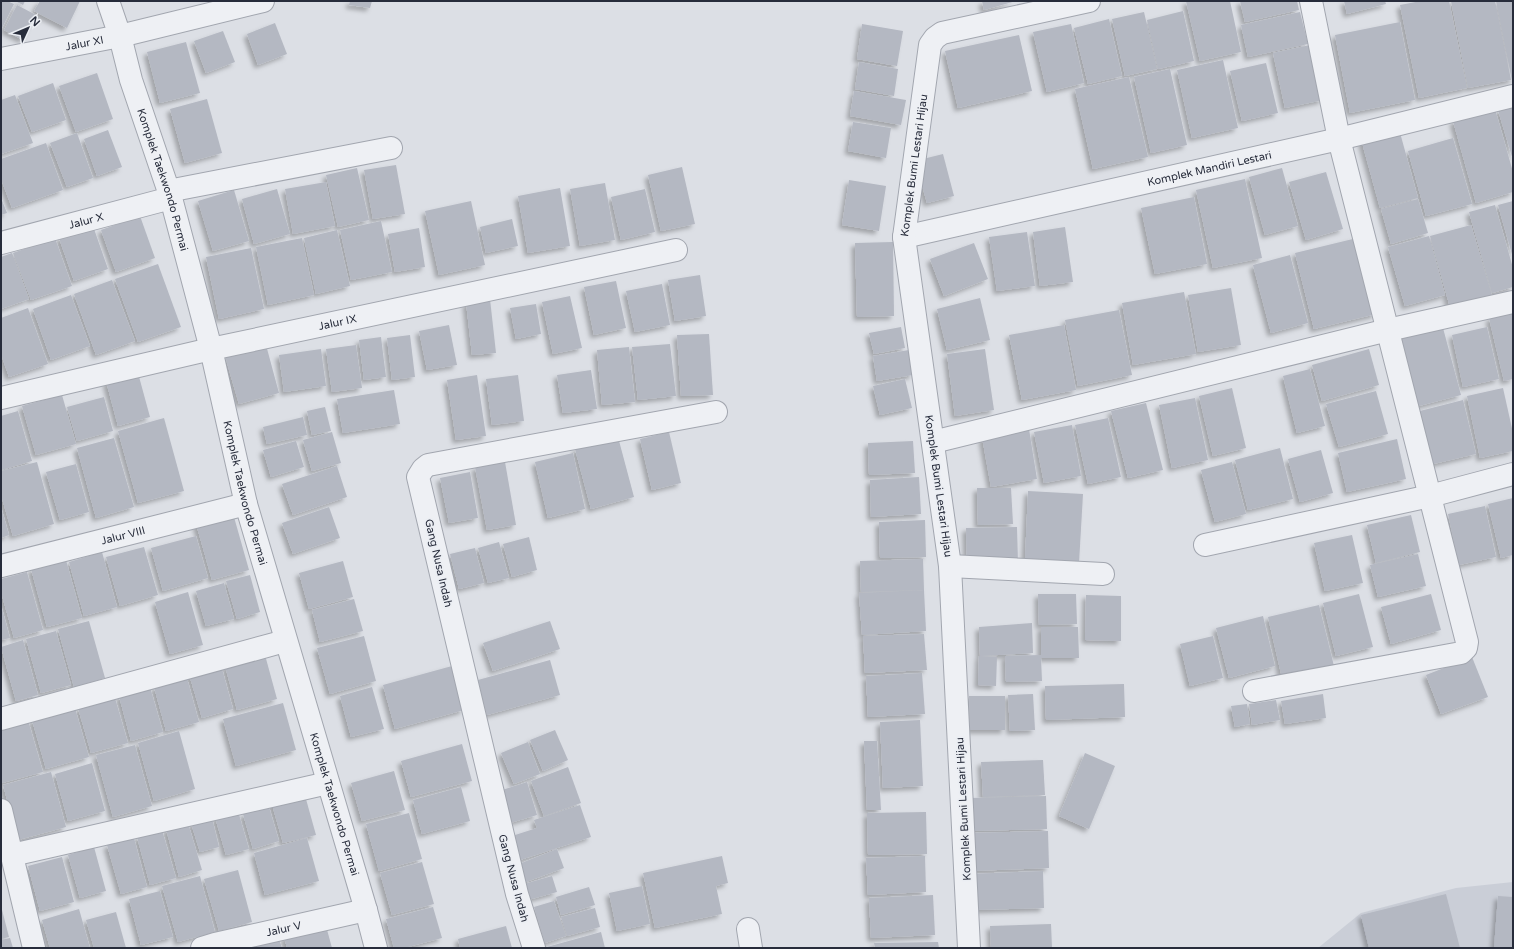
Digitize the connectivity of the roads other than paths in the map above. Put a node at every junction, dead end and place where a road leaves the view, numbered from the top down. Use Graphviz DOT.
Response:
graph roads {
  1 [pos="108,1"];
  2 [pos="264,1"];
  3 [pos="1090,1"];
  4 [pos="1311,1"];
  5 [pos="1046,6"];
  6 [pos="120,36"];
  7 [pos="1,59"];
  8 [pos="1513,96"];
  9 [pos="1339,139"];
  10 [pos="392,148"];
  11 [pos="169,195"];
  12 [pos="904,237"];
  13 [pos="1,243"];
  14 [pos="676,250"];
  15 [pos="1513,302"];
  16 [pos="1388,330"];
  17 [pos="211,349"];
  18 [pos="1,398"];
  19 [pos="716,412"];
  20 [pos="933,442"];
  21 [pos="1513,474"];
  22 [pos="1430,496"];
  23 [pos="246,504"];
  24 [pos="1205,545"];
  25 [pos="1,566"];
  26 [pos="950,566"];
  27 [pos="1103,574"];
  28 [pos="285,641"];
  29 [pos="1254,691"];
  30 [pos="1,719"];
  31 [pos="328,783"];
  32 [pos="1,810"];
  33 [pos="12,855"];
  34 [pos="366,910"];
  35 [pos="211,947"];
  36 [pos="34,948"];
  37 [pos="376,948"];
  38 [pos="534,948"];
  39 [pos="969,948"];
  1 -- 6 [label="street, Komplek Taekwondo Permai"];
  2 -- 6 [label="street, Jalur XI"];
  3 -- 5 [label="street"];
  4 -- 9 [label="street"];
  5 -- 12 [label="street, Komplek Bumi Lestari Hijau"];
  6 -- 7 [label="street, Jalur XI"];
  6 -- 11 [label="street, Komplek Taekwondo Permai"];
  8 -- 9 [label="street, Komplek Mandiri Lestari"];
  9 -- 12 [label="street, Komplek Mandiri Lestari"];
  9 -- 16 [label="street"];
  10 -- 11 [label="street, Jalur X"];
  11 -- 13 [label="street, Jalur X"];
  11 -- 17 [label="street, Komplek Taekwondo Permai"];
  12 -- 20 [label="street, Komplek Bumi Lestari Hijau"];
  14 -- 17 [label="street, Jalur IX"];
  15 -- 16 [label="street"];
  16 -- 20 [label="street"];
  16 -- 22 [label="street"];
  17 -- 18 [label="street, Jalur IX"];
  17 -- 23 [label="street, Komplek Taekwondo Permai"];
  19 -- 38 [label="street, Gang Nusa Indah"];
  20 -- 26 [label="street, Komplek Bumi Lestari Hijau"];
  21 -- 22 [label="street"];
  22 -- 24 [label="street"];
  22 -- 29 [label="street"];
  23 -- 25 [label="street, Jalur VIII"];
  23 -- 28 [label="street, Komplek Taekwondo Permai"];
  26 -- 27 [label="street"];
  26 -- 39 [label="street, Komplek Bumi Lestari Hijau"];
  28 -- 30 [label="street"];
  28 -- 31 [label="street, Komplek Taekwondo Permai"];
  31 -- 33 [label="street"];
  31 -- 34 [label="street, Komplek Taekwondo Permai"];
  32 -- 33 [label="street"];
  33 -- 36 [label="street"];
  34 -- 35 [label="street, Jalur V"];
  34 -- 37 [label="street, Komplek Taekwondo Permai"];
}
